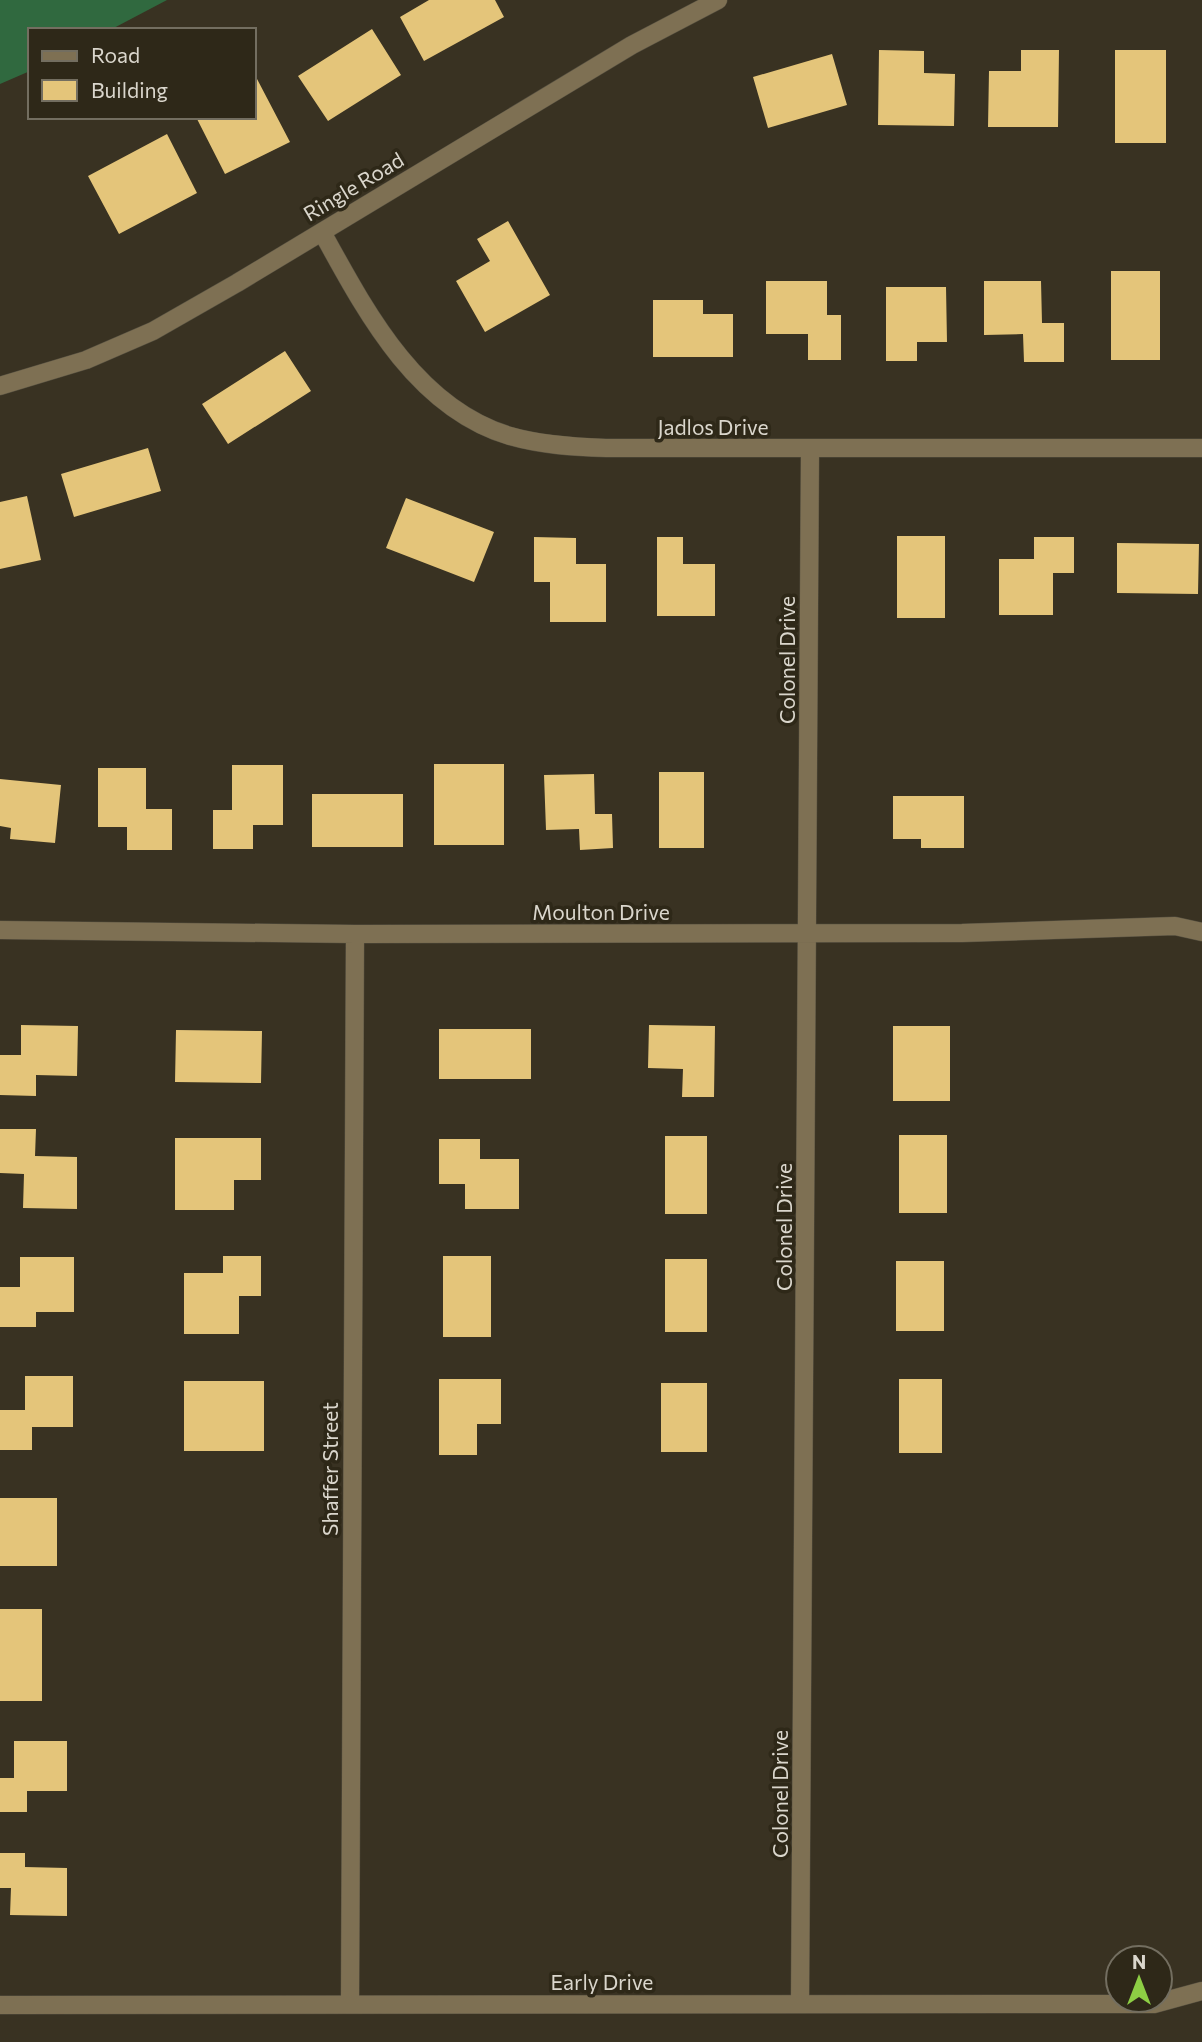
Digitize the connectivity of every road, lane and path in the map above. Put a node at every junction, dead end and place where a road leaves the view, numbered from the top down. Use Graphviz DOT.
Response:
graph roads {
  1 [pos="718,0"];
  2 [pos="321,232"];
  3 [pos="0,387"];
  4 [pos="1202,448"];
  5 [pos="810,450"];
  6 [pos="0,930"];
  7 [pos="1202,932"];
  8 [pos="808,933"];
  9 [pos="355,934"];
  10 [pos="1202,1991"];
  11 [pos="349,2004"];
  12 [pos="800,2004"];
  13 [pos="0,2005"];
  1 -- 2 [label="street, Ringle Road"];
  2 -- 3 [label="street, Ringle Road"];
  2 -- 5 [label="street, Jadlos Drive"];
  4 -- 5 [label="street, Jadlos Drive"];
  5 -- 8 [label="street, Colonel Drive"];
  6 -- 9 [label="street, Moulton Drive"];
  7 -- 8 [label="street, Moulton Drive"];
  8 -- 9 [label="street, Moulton Drive"];
  8 -- 12 [label="street, Colonel Drive"];
  9 -- 11 [label="street, Shaffer Street"];
  10 -- 12 [label="street, Early Drive"];
  11 -- 12 [label="street, Early Drive"];
  11 -- 13 [label="street, Early Drive"];
}
